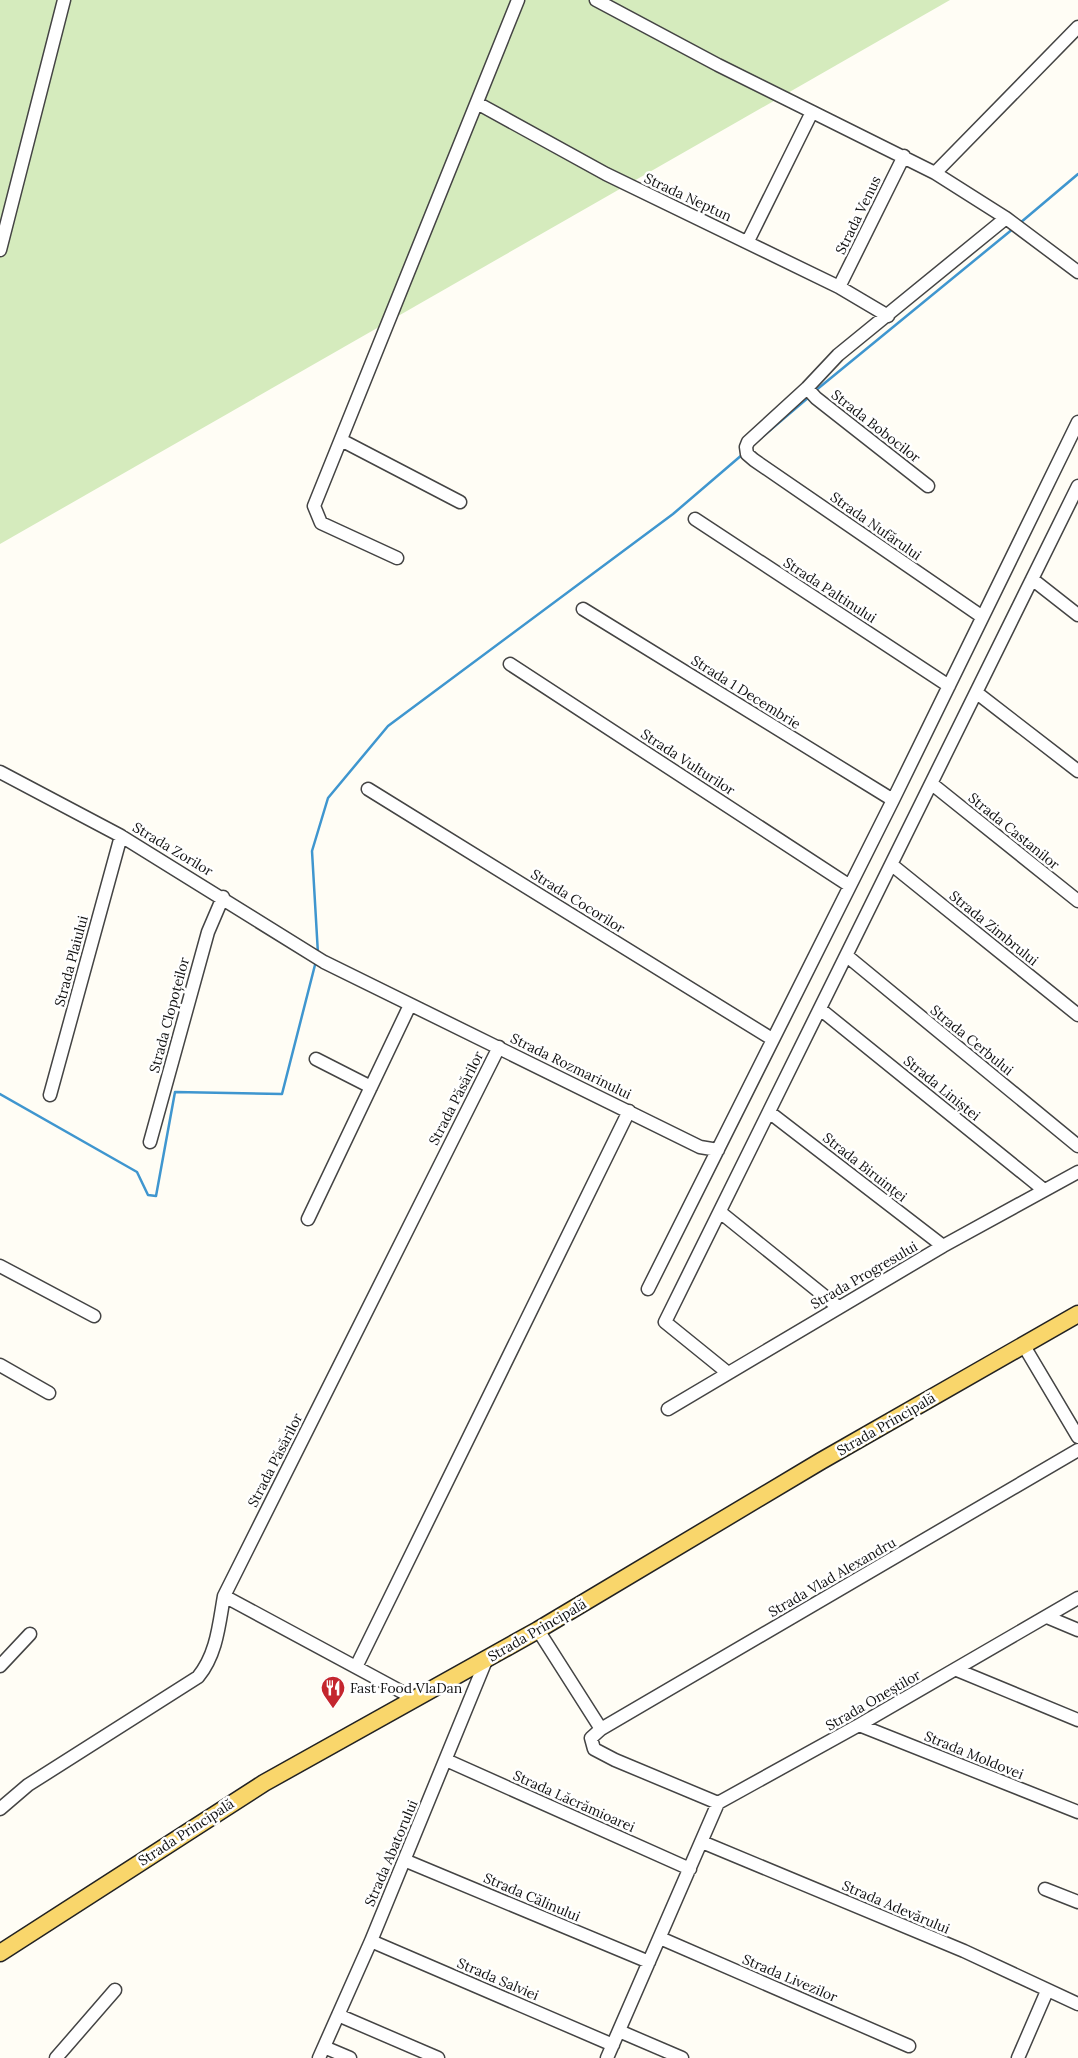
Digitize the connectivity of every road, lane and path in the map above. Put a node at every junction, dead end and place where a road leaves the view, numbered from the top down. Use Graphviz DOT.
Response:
graph roads {
  1 [pos="64,0"];
  2 [pos="518,0"];
  3 [pos="596,0"];
  4 [pos="1078,28"];
  5 [pos="477,103"];
  6 [pos="812,112"];
  7 [pos="904,156"];
  8 [pos="935,173"];
  9 [pos="1006,218"];
  10 [pos="748,242"];
  11 [pos="0,250"];
  12 [pos="1078,272"];
  13 [pos="839,287"];
  14 [pos="888,316"];
  15 [pos="808,388"];
  16 [pos="1078,422"];
  17 [pos="341,440"];
  18 [pos="928,486"];
  19 [pos="1078,486"];
  20 [pos="460,502"];
  21 [pos="695,519"];
  22 [pos="397,558"];
  23 [pos="1032,579"];
  24 [pos="583,609"];
  25 [pos="1078,615"];
  26 [pos="981,616"];
  27 [pos="510,664"];
  28 [pos="949,686"];
  29 [pos="977,693"];
  30 [pos="1078,771"];
  31 [pos="0,772"];
  32 [pos="932,784"];
  33 [pos="368,789"];
  34 [pos="893,800"];
  35 [pos="121,836"];
  36 [pos="892,865"];
  37 [pos="850,886"];
  38 [pos="223,897"];
  39 [pos="1078,901"];
  40 [pos="847,956"];
  41 [pos="324,962"];
  42 [pos="410,1005"];
  43 [pos="820,1009"];
  44 [pos="1078,1015"];
  45 [pos="772,1039"];
  46 [pos="498,1047"];
  47 [pos="316,1059"];
  48 [pos="371,1087"];
  49 [pos="50,1094"];
  50 [pos="629,1111"];
  51 [pos="769,1112"];
  52 [pos="150,1142"];
  53 [pos="1078,1146"];
  54 [pos="718,1150"];
  55 [pos="1078,1172"];
  56 [pos="1044,1190"];
  57 [pos="720,1212"];
  58 [pos="308,1218"];
  59 [pos="943,1246"];
  60 [pos="0,1266"];
  61 [pos="648,1289"];
  62 [pos="838,1307"];
  63 [pos="1078,1314"];
  64 [pos="94,1316"];
  65 [pos="1024,1346"];
  66 [pos="0,1365"];
  67 [pos="728,1373"];
  68 [pos="49,1393"];
  69 [pos="668,1409"];
  70 [pos="1078,1437"];
  71 [pos="1078,1450"];
  72 [pos="224,1596"];
  73 [pos="1078,1598"];
  74 [pos="1047,1617"];
  75 [pos="538,1630"];
  76 [pos="1078,1630"];
  77 [pos="30,1634"];
  78 [pos="487,1658"];
  79 [pos="0,1666"];
  80 [pos="356,1667"];
  81 [pos="956,1670"];
  82 [pos="415,1699"];
  83 [pos="1078,1720"];
  84 [pos="859,1725"];
  85 [pos="601,1730"];
  86 [pos="446,1760"];
  87 [pos="718,1803"];
  88 [pos="0,1809"];
  89 [pos="1078,1812"];
  90 [pos="702,1842"];
  91 [pos="404,1860"];
  92 [pos="690,1870"];
  93 [pos="1045,1889"];
  94 [pos="1078,1902"];
  95 [pos="660,1938"];
  96 [pos="371,1941"];
  97 [pos="0,1953"];
  98 [pos="649,1962"];
  99 [pos="115,1990"];
  100 [pos="1046,1991"];
  101 [pos="1078,2004"];
  102 [pos="338,2015"];
  103 [pos="619,2031"];
  104 [pos="613,2045"];
  105 [pos="909,2046"];
  106 [pos="322,2052"];
  107 [pos="56,2058"];
  108 [pos="350,2058"];
  109 [pos="438,2058"];
  110 [pos="607,2058"];
  111 [pos="682,2058"];
  112 [pos="1018,2058"];
  1 -- 11 [label="street"];
  2 -- 5 [label="street"];
  3 -- 6 [label="street"];
  4 -- 8 [label="street"];
  5 -- 10 [label="street, Strada Neptun"];
  5 -- 17 [label="street"];
  6 -- 7 [label="street"];
  6 -- 10 [label="street"];
  7 -- 8 [label="street"];
  7 -- 13 [label="street, Strada Venus"];
  8 -- 9 [label="street"];
  9 -- 12 [label="street"];
  9 -- 14 [label="street"];
  10 -- 13 [label="street, Strada Neptun"];
  13 -- 14 [label="street, Strada Neptun"];
  14 -- 15 [label="street"];
  15 -- 18 [label="street, Strada Bobocilor"];
  15 -- 26 [label="street, Strada Nufărului"];
  16 -- 26 [label="street"];
  17 -- 20 [label="street"];
  17 -- 22 [label="street"];
  19 -- 23 [label="street"];
  21 -- 28 [label="street, Strada Paltinului"];
  23 -- 25 [label="street"];
  23 -- 29 [label="street"];
  24 -- 34 [label="street, Strada 1 Decembrie"];
  26 -- 28 [label="street"];
  27 -- 37 [label="street, Strada Vulturilor"];
  28 -- 34 [label="street"];
  29 -- 30 [label="street"];
  29 -- 32 [label="street"];
  31 -- 35 [label="street, Strada Zorilor"];
  32 -- 36 [label="street"];
  32 -- 39 [label="street, Strada Castanilor"];
  33 -- 45 [label="street, Strada Cocorilor"];
  34 -- 37 [label="street"];
  35 -- 38 [label="street, Strada Zorilor"];
  35 -- 49 [label="street, Strada Plaiului"];
  36 -- 40 [label="street"];
  36 -- 44 [label="street, Strada Zimbrului"];
  37 -- 45 [label="street"];
  38 -- 41 [label="street, Strada Zorilor"];
  38 -- 52 [label="street, Strada Clopoțeilor"];
  40 -- 43 [label="street"];
  40 -- 53 [label="street, Strada Cerbului"];
  41 -- 42 [label="street, Strada Rozmarinului"];
  42 -- 46 [label="street, Strada Rozmarinului"];
  42 -- 48 [label="street"];
  43 -- 51 [label="street"];
  43 -- 56 [label="street, Strada Liniștei"];
  45 -- 54 [label="street"];
  46 -- 50 [label="street, Strada Rozmarinului"];
  46 -- 72 [label="street, Strada Păsărilor"];
  47 -- 48 [label="street"];
  48 -- 58 [label="street"];
  50 -- 54 [label="street, Strada Rozmarinului"];
  50 -- 80 [label="street"];
  51 -- 57 [label="street"];
  51 -- 59 [label="street, Strada Biruinței"];
  54 -- 61 [label="street"];
  55 -- 56 [label="street, Strada Progresului"];
  56 -- 59 [label="street, Strada Progresului"];
  57 -- 62 [label="street"];
  57 -- 67 [label="street"];
  59 -- 62 [label="street, Strada Progresului"];
  60 -- 64 [label="street"];
  62 -- 67 [label="street, Strada Progresului"];
  63 -- 65 [label="main road, Strada Principală"];
  65 -- 70 [label="street"];
  65 -- 75 [label="main road, Strada Principală"];
  66 -- 68 [label="street"];
  67 -- 69 [label="street, Strada Progresului"];
  71 -- 85 [label="street, Strada Vlad Alexandru"];
  72 -- 80 [label="street"];
  72 -- 88 [label="street, Strada Păsărilor"];
  73 -- 74 [label="street, Strada Oneștilor"];
  74 -- 76 [label="street"];
  74 -- 81 [label="street, Strada Oneștilor"];
  75 -- 78 [label="main road, Strada Principală"];
  75 -- 85 [label="street"];
  77 -- 79 [label="street"];
  78 -- 82 [label="main road, Strada Principală"];
  78 -- 86 [label="street, Strada Abatorului"];
  80 -- 82 [label="street"];
  81 -- 83 [label="street"];
  81 -- 84 [label="street, Strada Oneștilor"];
  82 -- 97 [label="main road, Strada Principală"];
  84 -- 87 [label="street, Strada Oneștilor"];
  84 -- 89 [label="street, Strada Moldovei"];
  85 -- 87 [label="street"];
  86 -- 91 [label="street, Strada Abatorului"];
  86 -- 92 [label="street, Strada Lăcrămioarei"];
  87 -- 90 [label="street"];
  90 -- 92 [label="street"];
  90 -- 100 [label="street, Strada Adevărului"];
  91 -- 96 [label="street, Strada Abatorului"];
  91 -- 98 [label="street, Strada Călinului"];
  92 -- 95 [label="street"];
  93 -- 94 [label="street"];
  95 -- 98 [label="street"];
  95 -- 105 [label="street, Strada Livezilor"];
  96 -- 102 [label="street, Strada Abatorului"];
  96 -- 104 [label="street, Strada Salviei"];
  98 -- 103 [label="street"];
  99 -- 107 [label="street"];
  100 -- 101 [label="street, Strada Adevărului"];
  100 -- 112 [label="street"];
  102 -- 106 [label="street, Strada Abatorului"];
  102 -- 109 [label="street"];
  103 -- 104 [label="street"];
  103 -- 111 [label="street"];
  104 -- 110 [label="street"];
  106 -- 108 [label="street"];
}
